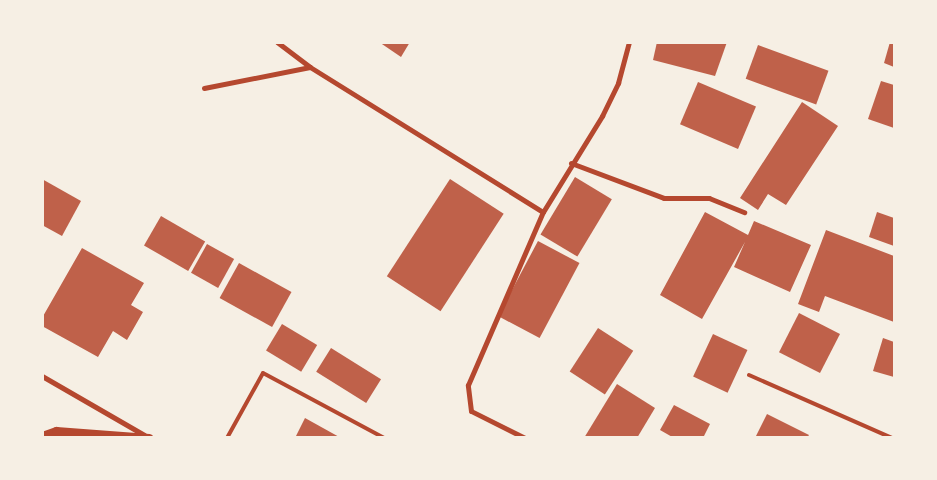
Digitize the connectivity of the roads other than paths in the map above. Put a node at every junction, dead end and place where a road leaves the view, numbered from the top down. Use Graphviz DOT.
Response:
graph roads {
  1 [pos="277,42"];
  2 [pos="629,42"];
  3 [pos="310,67"];
  4 [pos="204,88"];
  5 [pos="571,163"];
  6 [pos="543,212"];
  7 [pos="744,212"];
  8 [pos="749,375"];
  9 [pos="42,376"];
  10 [pos="42,436"];
  11 [pos="147,436"];
  12 [pos="228,438"];
  13 [pos="384,438"];
  14 [pos="525,438"];
  15 [pos="892,438"];
  1 -- 3 [label="street"];
  2 -- 5 [label="street"];
  3 -- 4 [label="street"];
  3 -- 6 [label="street"];
  5 -- 6 [label="street"];
  5 -- 7 [label="street"];
  6 -- 14 [label="street"];
  8 -- 15 [label="lane"];
  9 -- 11 [label="street"];
  10 -- 11 [label="street"];
  12 -- 13 [label="lane"];
}
